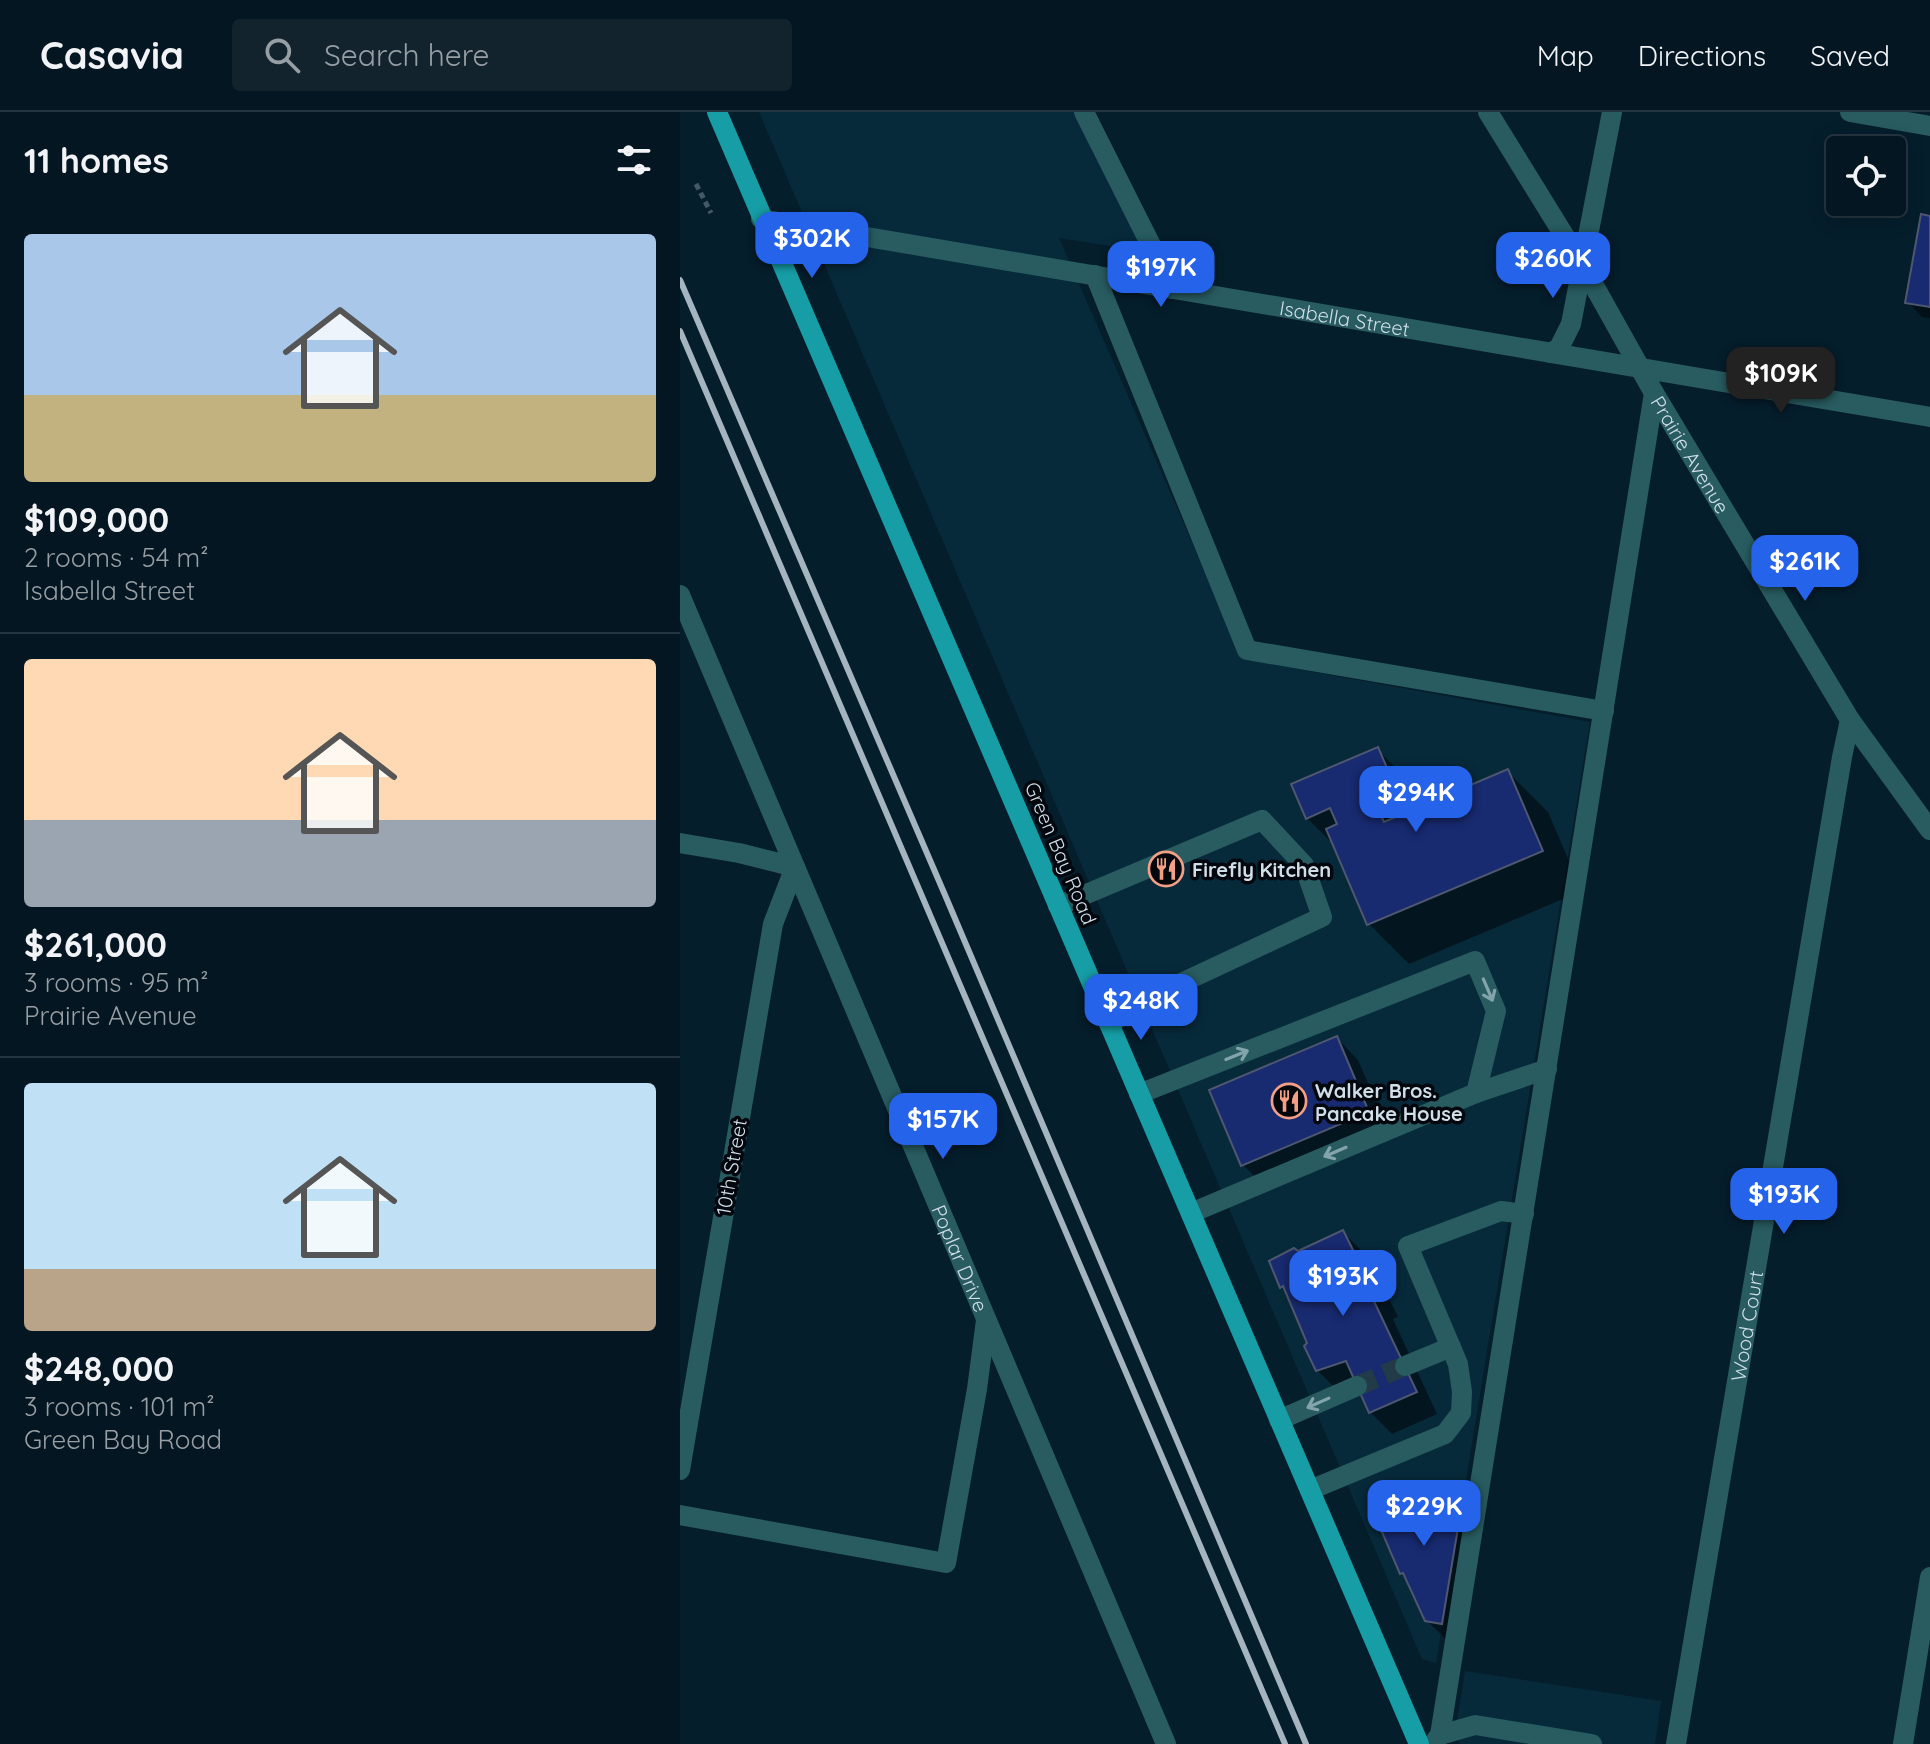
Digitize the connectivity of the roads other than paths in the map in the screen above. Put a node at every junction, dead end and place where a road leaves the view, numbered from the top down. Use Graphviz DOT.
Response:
graph roads {
  1 [pos="717,112"];
  2 [pos="1084,112"];
  3 [pos="1488,112"];
  4 [pos="1612,112"];
  5 [pos="1850,112"];
  6 [pos="1930,126"];
  7 [pos="761,219"];
  8 [pos="1583,266"];
  9 [pos="1095,275"];
  10 [pos="1173,289"];
  11 [pos="1550,353"];
  12 [pos="1640,368"];
  13 [pos="1654,393"];
  14 [pos="1930,417"];
  15 [pos="680,595"];
  16 [pos="1604,711"];
  17 [pos="1850,720"];
  18 [pos="1930,830"];
  19 [pos="680,843"];
  20 [pos="795,867"];
  21 [pos="1058,906"];
  22 [pos="1109,1024"];
  23 [pos="1547,1069"];
  24 [pos="1476,1093"];
  25 [pos="1139,1094"];
  26 [pos="1191,1213"];
  27 [pos="1524,1214"];
  28 [pos="987,1319"];
  29 [pos="1451,1347"];
  30 [pos="1405,1366"];
  31 [pos="1357,1386"];
  32 [pos="1279,1420"];
  33 [pos="680,1470"];
  34 [pos="1310,1490"];
  35 [pos="680,1515"];
  36 [pos="1930,1577"];
  37 [pos="1436,1739"];
  38 [pos="1166,1744"];
  39 [pos="1419,1744"];
  40 [pos="1592,1744"];
  41 [pos="1676,1744"];
  42 [pos="1903,1744"];
  1 -- 7 [label="main road, Green Bay Road"];
  2 -- 10 [label="street"];
  3 -- 8 [label="street, Prairie Avenue"];
  4 -- 8 [label="street"];
  5 -- 6 [label="street"];
  7 -- 9 [label="street, Isabella Street"];
  7 -- 21 [label="main road, Green Bay Road"];
  8 -- 11 [label="street"];
  8 -- 12 [label="street, Prairie Avenue"];
  9 -- 10 [label="street, Isabella Street"];
  9 -- 16 [label="street"];
  10 -- 11 [label="street, Isabella Street"];
  11 -- 12 [label="street, Isabella Street"];
  12 -- 13 [label="street, Prairie Avenue"];
  12 -- 14 [label="street, Isabella Street"];
  13 -- 16 [label="street"];
  13 -- 17 [label="street, Prairie Avenue"];
  15 -- 20 [label="street, Poplar Drive"];
  16 -- 23 [label="street"];
  17 -- 18 [label="street, Prairie Avenue"];
  17 -- 41 [label="street, Wood Court"];
  19 -- 20 [label="street"];
  20 -- 28 [label="street, Poplar Drive"];
  20 -- 33 [label="street, 10th Street"];
  21 -- 22 [label="main road, Green Bay Road"];
  21 -- 22 [label="street"];
  22 -- 25 [label="main road, Green Bay Road"];
  23 -- 24 [label="street"];
  23 -- 27 [label="street"];
  25 -- 24 [label="street, one-way"];
  24 -- 26 [label="street, one-way"];
  25 -- 26 [label="main road, Green Bay Road"];
  26 -- 32 [label="main road, Green Bay Road"];
  27 -- 29 [label="street"];
  27 -- 37 [label="street"];
  28 -- 35 [label="street"];
  28 -- 38 [label="street, Poplar Drive"];
  29 -- 30 [label="street"];
  29 -- 34 [label="street"];
  31 -- 32 [label="street, one-way"];
  32 -- 34 [label="main road, Green Bay Road"];
  34 -- 39 [label="main road, Green Bay Road"];
  36 -- 42 [label="street"];
  37 -- 40 [label="street"];
}
